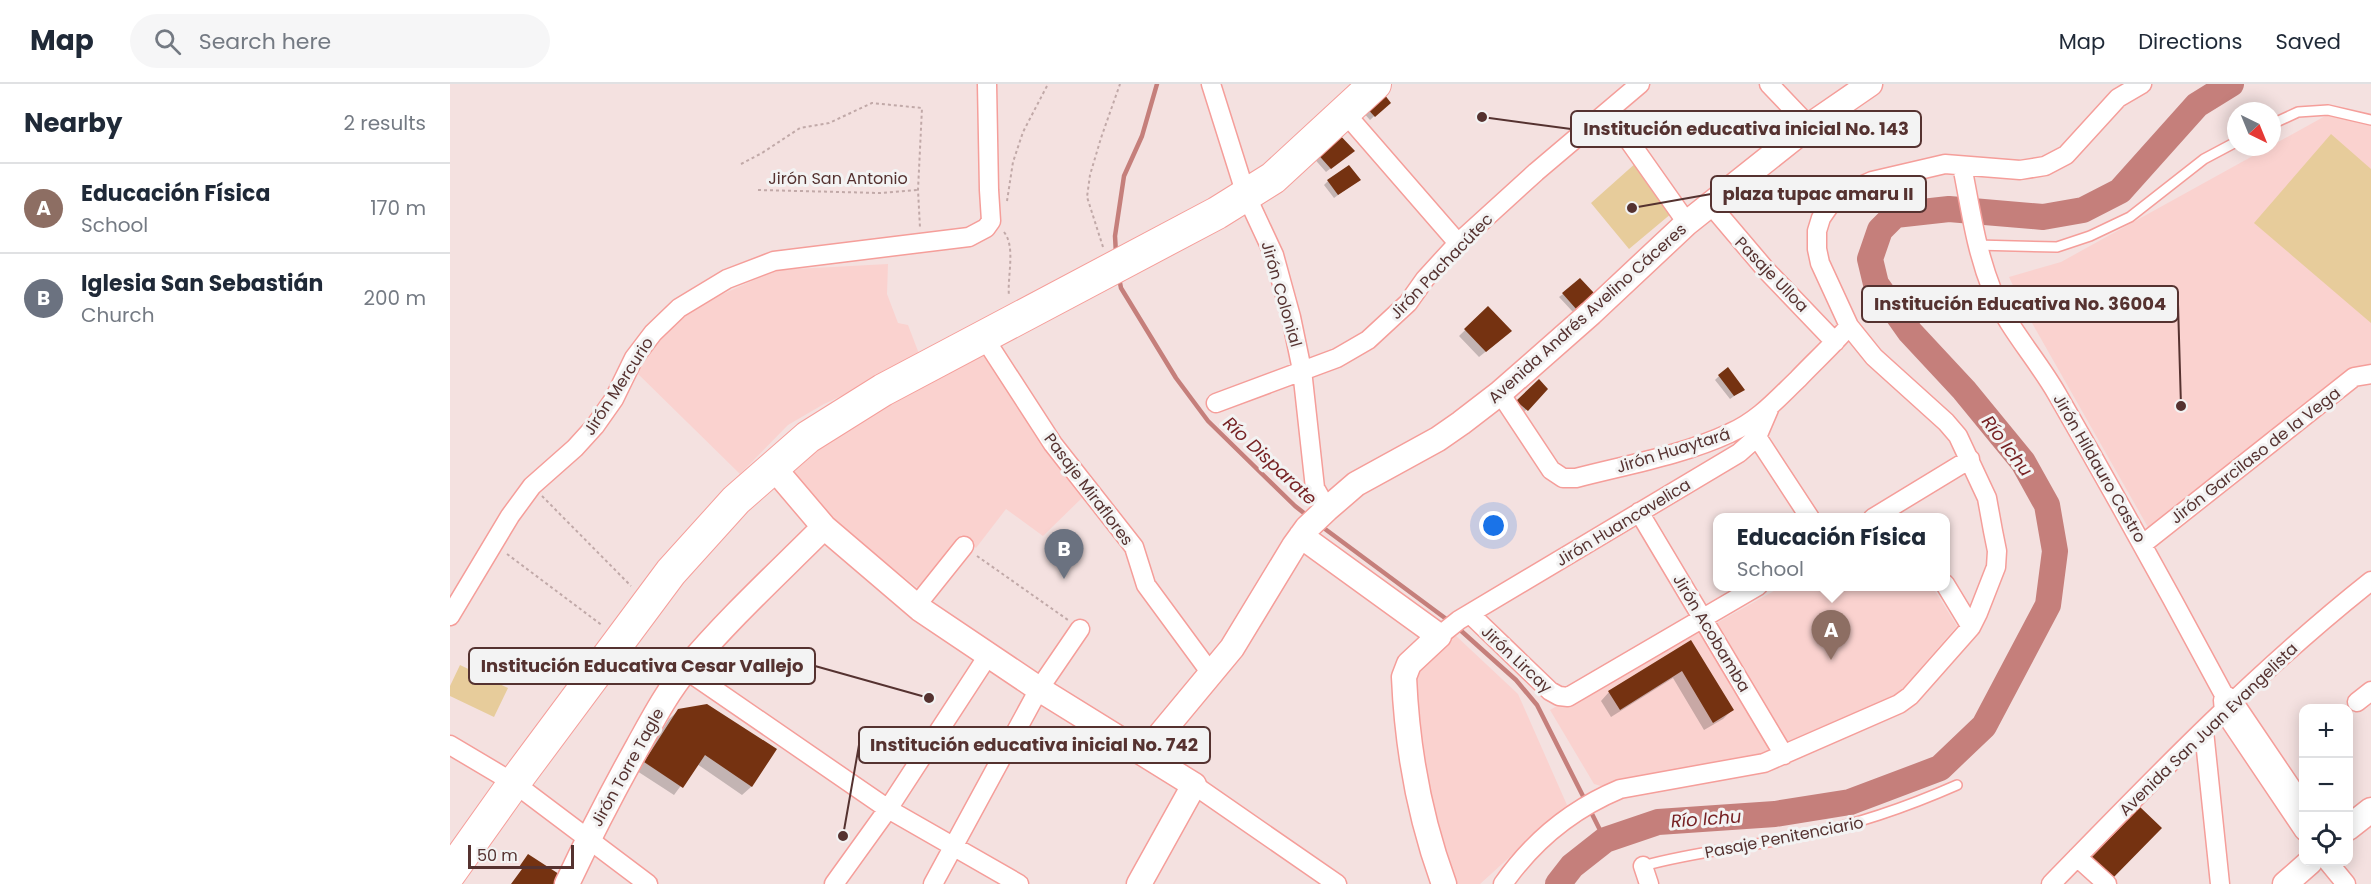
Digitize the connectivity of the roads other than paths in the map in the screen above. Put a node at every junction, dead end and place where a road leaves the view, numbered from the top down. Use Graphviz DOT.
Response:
graph roads {
  1 [pos="987,84"];
  2 [pos="1211,84"];
  3 [pos="1375,84"];
  4 [pos="1640,84"];
  5 [pos="1769,84"];
  6 [pos="1870,84"];
  7 [pos="2142,84"];
  8 [pos="1608,111"];
  9 [pos="1345,113"];
  10 [pos="2281,120"];
  11 [pos="2371,120"];
  12 [pos="1809,126"];
  13 [pos="2227,147"];
  14 [pos="1963,171"];
  15 [pos="1246,195"];
  16 [pos="1710,204"];
  17 [pos="1688,223"];
  18 [pos="1458,243"];
  19 [pos="1976,245"];
  20 [pos="1849,326"];
  21 [pos="983,336"];
  22 [pos="1835,342"];
  23 [pos="1302,370"];
  24 [pos="2371,374"];
  25 [pos="1500,393"];
  26 [pos="1216,403"];
  27 [pos="1770,407"];
  28 [pos="1756,437"];
  29 [pos="1970,459"];
  30 [pos="773,467"];
  31 [pos="1900,511"];
  32 [pos="1639,512"];
  33 [pos="1807,513"];
  34 [pos="1314,522"];
  35 [pos="824,527"];
  36 [pos="2143,544"];
  37 [pos="964,546"];
  38 [pos="2371,581"];
  39 [pos="1750,591"];
  40 [pos="1949,591"];
  41 [pos="916,606"];
  42 [pos="450,616"];
  43 [pos="1704,619"];
  44 [pos="1454,624"];
  45 [pos="1971,627"];
  46 [pos="1080,629"];
  47 [pos="989,654"];
  48 [pos="1210,672"];
  49 [pos="681,677"];
  50 [pos="1040,689"];
  51 [pos="2227,702"];
  52 [pos="2204,731"];
  53 [pos="450,745"];
  54 [pos="1144,754"];
  55 [pos="1784,755"];
  56 [pos="514,783"];
  57 [pos="1194,785"];
  58 [pos="1957,785"];
  59 [pos="2299,799"];
  60 [pos="888,809"];
  61 [pos="2371,810"];
  62 [pos="2299,823"];
  63 [pos="2353,825"];
  64 [pos="587,839"];
  65 [pos="953,845"];
  66 [pos="2077,857"];
  67 [pos="1643,866"];
  68 [pos="2318,866"];
  69 [pos="2329,866"];
  70 [pos="450,873"];
  71 [pos="567,884"];
  72 [pos="648,884"];
  73 [pos="834,884"];
  74 [pos="933,884"];
  75 [pos="1019,884"];
  76 [pos="1139,884"];
  77 [pos="1337,884"];
  78 [pos="1444,884"];
  79 [pos="1503,884"];
  80 [pos="1649,884"];
  81 [pos="2051,884"];
  82 [pos="2107,884"];
  83 [pos="2220,884"];
  84 [pos="2285,884"];
  85 [pos="2346,884"];
  1 -- 42 [label="street, Jirón Mercurio"];
  2 -- 15 [label="street, Jirón Colonial"];
  3 -- 9 [label="highway"];
  4 -- 8 [label="street, Jirón Pachacútec"];
  5 -- 12 [label="street"];
  6 -- 12 [label="main road, Avenida Andrés Avelino Cáceres"];
  7 -- 14 [label="street"];
  8 -- 17 [label="street"];
  8 -- 18 [label="street, Jirón Pachacútec"];
  9 -- 15 [label="highway"];
  9 -- 18 [label="street"];
  10 -- 11 [label="lane"];
  12 -- 16 [label="main road, Avenida Andrés Avelino Cáceres"];
  13 -- 19 [label="lane"];
  14 -- 19 [label="street, Jirón Hildauro Castro"];
  14 -- 20 [label="street"];
  15 -- 21 [label="highway"];
  15 -- 23 [label="street, Jirón Colonial"];
  16 -- 17 [label="main road, Avenida Andrés Avelino Cáceres"];
  16 -- 22 [label="street, Pasaje Ulloa"];
  17 -- 25 [label="main road, Avenida Andrés Avelino Cáceres"];
  18 -- 23 [label="street, Jirón Pachacútec"];
  19 -- 36 [label="street, Jirón Hildauro Castro"];
  20 -- 22 [label="street, Jirón Huaytará"];
  20 -- 29 [label="street"];
  21 -- 30 [label="highway"];
  21 -- 48 [label="street, Pasaje Miraflores"];
  22 -- 27 [label="street, Jirón Huaytará"];
  23 -- 26 [label="street, Jirón Pachacútec"];
  23 -- 34 [label="street, Jirón Colonial"];
  24 -- 36 [label="street, Jirón Garcilaso de la Vega"];
  25 -- 27 [label="street, Jirón Huaytará"];
  25 -- 34 [label="main road, Avenida Andrés Avelino Cáceres"];
  27 -- 28 [label="street, Jirón Huancavelica"];
  28 -- 32 [label="street, Jirón Huancavelica"];
  28 -- 33 [label="street"];
  29 -- 31 [label="street"];
  29 -- 45 [label="street"];
  30 -- 35 [label="main road"];
  30 -- 56 [label="highway"];
  32 -- 43 [label="street, Jirón Acobamba"];
  32 -- 44 [label="street, Jirón Huancavelica"];
  34 -- 44 [label="main road"];
  34 -- 48 [label="main road, Avenida Andrés Avelino Cáceres"];
  35 -- 41 [label="main road"];
  35 -- 49 [label="main road, Jirón Torre Tagle"];
  36 -- 51 [label="street, Jirón Hildauro Castro"];
  37 -- 41 [label="street"];
  38 -- 51 [label="street, Avenida San Juan Evangelista"];
  39 -- 43 [label="street"];
  40 -- 45 [label="street"];
  41 -- 47 [label="main road"];
  43 -- 44 [label="street, Jirón Lircay"];
  43 -- 55 [label="street, Jirón Acobamba"];
  44 -- 78 [label="main road"];
  45 -- 55 [label="street"];
  46 -- 50 [label="street"];
  47 -- 50 [label="main road"];
  47 -- 60 [label="street"];
  48 -- 54 [label="main road, Avenida Andrés Avelino Cáceres"];
  49 -- 60 [label="street"];
  49 -- 64 [label="main road, Jirón Torre Tagle"];
  50 -- 54 [label="main road"];
  50 -- 65 [label="street"];
  51 -- 52 [label="street, Avenida San Juan Evangelista"];
  51 -- 59 [label="street, Jirón Hildauro Castro"];
  51 -- 62 [label="street, Jirón Hildauro Castro"];
  52 -- 66 [label="street, Avenida San Juan Evangelista"];
  52 -- 83 [label="street"];
  53 -- 56 [label="street"];
  54 -- 57 [label="main road"];
  55 -- 79 [label="street"];
  56 -- 64 [label="street"];
  56 -- 70 [label="highway"];
  57 -- 76 [label="main road"];
  57 -- 77 [label="street"];
  58 -- 67 [label="lane, Pasaje Penitenciario"];
  60 -- 65 [label="street"];
  60 -- 73 [label="street"];
  61 -- 63 [label="main road"];
  64 -- 71 [label="main road, Jirón Torre Tagle"];
  64 -- 72 [label="street"];
  65 -- 74 [label="street"];
  65 -- 75 [label="street"];
  66 -- 81 [label="street, Avenida San Juan Evangelista"];
  66 -- 82 [label="street"];
  67 -- 80 [label="street"];
  68 -- 84 [label="main road"];
  69 -- 85 [label="street"];
}
